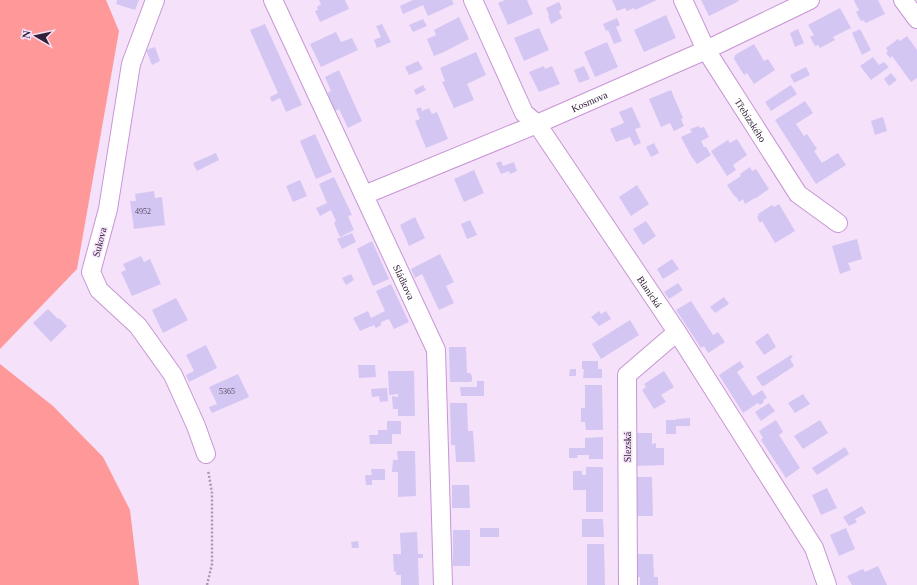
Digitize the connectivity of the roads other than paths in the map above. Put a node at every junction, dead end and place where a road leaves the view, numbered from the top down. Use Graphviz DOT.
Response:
graph roads {
  1 [pos="155,0"];
  2 [pos="273,0"];
  3 [pos="473,0"];
  4 [pos="683,0"];
  5 [pos="810,0"];
  6 [pos="903,0"];
  7 [pos="917,19"];
  8 [pos="706,50"];
  9 [pos="537,124"];
  10 [pos="364,195"];
  11 [pos="838,223"];
  12 [pos="677,332"];
  13 [pos="206,454"];
  14 [pos="443,585"];
  15 [pos="628,585"];
  16 [pos="827,585"];
  1 -- 13 [label="street, Sukova"];
  2 -- 10 [label="street, Sládkova"];
  3 -- 9 [label="street, Blanická"];
  4 -- 8 [label="street, Třebízského"];
  5 -- 8 [label="street, Kosmova"];
  6 -- 7 [label="street"];
  8 -- 9 [label="street, Kosmova"];
  8 -- 11 [label="street, Třebízského"];
  9 -- 10 [label="street, Kosmova"];
  9 -- 12 [label="street, Blanická"];
  10 -- 14 [label="street, Sládkova"];
  12 -- 15 [label="street, Slezská"];
  12 -- 16 [label="street, Blanická"];
}
